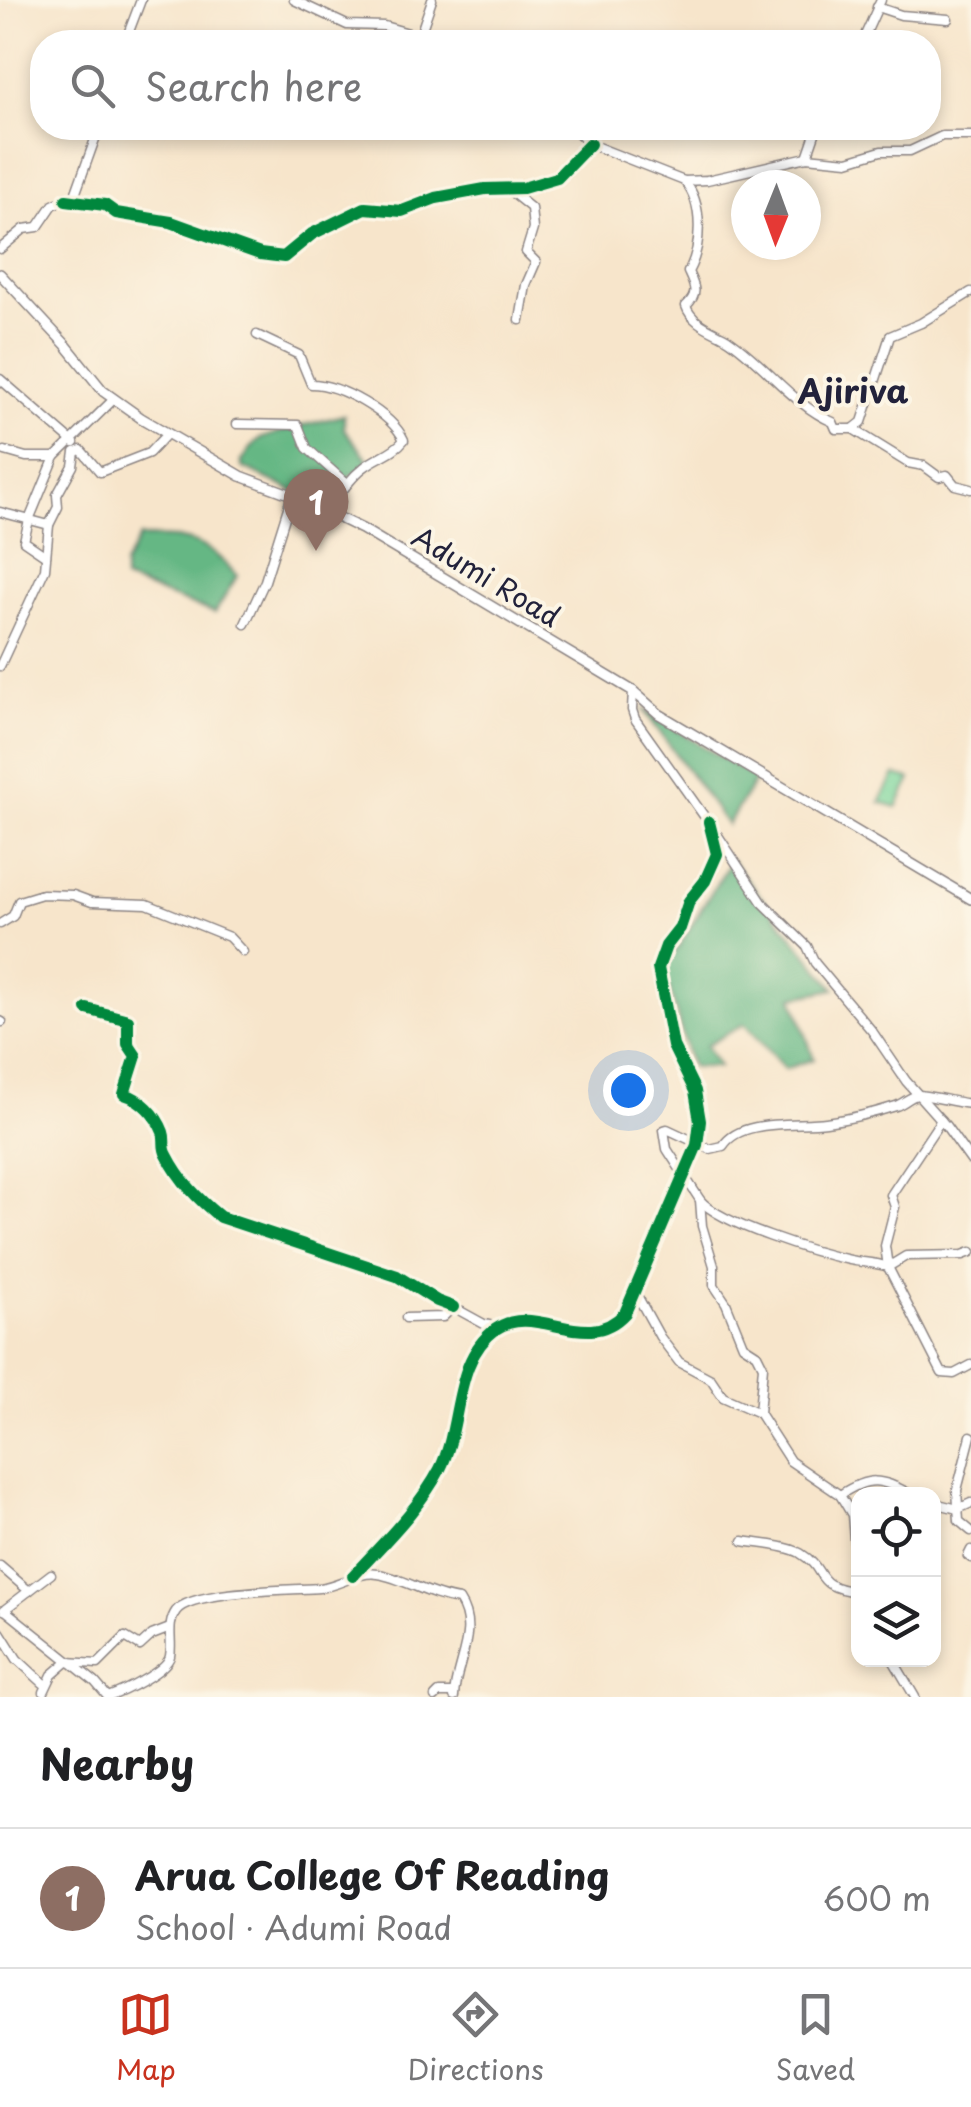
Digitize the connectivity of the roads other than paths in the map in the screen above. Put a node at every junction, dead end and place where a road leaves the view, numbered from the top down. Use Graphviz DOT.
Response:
graph roads {
  1 [pos="140,0"];
  2 [pos="294,0"];
  3 [pos="432,0"];
  4 [pos="879,4"];
  5 [pos="948,19"];
  6 [pos="129,30"];
  7 [pos="400,30"];
  8 [pos="422,30"];
  9 [pos="867,30"];
  10 [pos="941,136"];
  11 [pos="971,136"];
  12 [pos="94,140"];
  13 [pos="586,140"];
  14 [pos="813,140"];
  15 [pos="933,140"];
  16 [pos="590,144"];
  17 [pos="807,157"];
  18 [pos="684,181"];
  19 [pos="506,188"];
  20 [pos="66,200"];
  21 [pos="0,250"];
  22 [pos="0,274"];
  23 [pos="971,292"];
  24 [pos="520,320"];
  25 [pos="257,335"];
  26 [pos="0,379"];
  27 [pos="114,399"];
  28 [pos="236,424"];
  29 [pos="853,429"];
  30 [pos="167,434"];
  31 [pos="70,440"];
  32 [pos="81,450"];
  33 [pos="6,452"];
  34 [pos="56,457"];
  35 [pos="346,483"];
  36 [pos="971,489"];
  37 [pos="292,495"];
  38 [pos="0,512"];
  39 [pos="326,512"];
  40 [pos="29,520"];
  41 [pos="49,525"];
  42 [pos="46,556"];
  43 [pos="245,624"];
  44 [pos="0,666"];
  45 [pos="633,691"];
  46 [pos="708,822"];
  47 [pos="971,899"];
  48 [pos="0,924"];
  49 [pos="243,952"];
  50 [pos="87,1009"];
  51 [pos="918,1094"];
  52 [pos="971,1104"];
  53 [pos="941,1120"];
  54 [pos="697,1145"];
  55 [pos="971,1160"];
  56 [pos="684,1176"];
  57 [pos="700,1200"];
  58 [pos="971,1252"];
  59 [pos="888,1267"];
  60 [pos="634,1290"];
  61 [pos="453,1307"];
  62 [pos="406,1318"];
  63 [pos="498,1327"];
  64 [pos="971,1365"];
  65 [pos="760,1413"];
  66 [pos="971,1436"];
  67 [pos="856,1487"];
  68 [pos="896,1487"];
  69 [pos="851,1489"];
  70 [pos="840,1494"];
  71 [pos="971,1503"];
  72 [pos="941,1504"];
  73 [pos="958,1508"];
  74 [pos="971,1532"];
  75 [pos="743,1541"];
  76 [pos="971,1550"];
  77 [pos="971,1558"];
  78 [pos="0,1566"];
  79 [pos="52,1574"];
  80 [pos="353,1576"];
  81 [pos="857,1577"];
  82 [pos="29,1591"];
  83 [pos="851,1591"];
  84 [pos="3,1610"];
  85 [pos="170,1628"];
  86 [pos="0,1632"];
  87 [pos="67,1662"];
  88 [pos="897,1667"];
  89 [pos="454,1695"];
  90 [pos="108,1697"];
  91 [pos="435,1697"];
  92 [pos="914,1697"];
  1 -- 6 [label="street"];
  2 -- 7 [label="street"];
  3 -- 8 [label="street"];
  4 -- 5 [label="street"];
  4 -- 9 [label="street"];
  10 -- 11 [label="street"];
  12 -- 20 [label="street"];
  13 -- 16 [label="street"];
  14 -- 17 [label="street"];
  15 -- 17 [label="street"];
  16 -- 18 [label="street"];
  16 -- 19 [label="street"];
  17 -- 18 [label="street"];
  18 -- 29 [label="street"];
  19 -- 20 [label="street"];
  19 -- 24 [label="street"];
  20 -- 21 [label="street"];
  22 -- 27 [label="main road, Adumi Road"];
  23 -- 29 [label="street"];
  25 -- 35 [label="street"];
  26 -- 31 [label="street"];
  27 -- 30 [label="main road, Adumi Road"];
  27 -- 31 [label="street"];
  28 -- 35 [label="street"];
  29 -- 36 [label="street"];
  30 -- 32 [label="street"];
  30 -- 37 [label="main road, Adumi Road"];
  31 -- 32 [label="street"];
  31 -- 34 [label="street"];
  32 -- 41 [label="street"];
  33 -- 34 [label="street"];
  34 -- 40 [label="street"];
  35 -- 39 [label="street"];
  37 -- 39 [label="main road, Adumi Road"];
  37 -- 43 [label="street"];
  38 -- 40 [label="street"];
  39 -- 45 [label="main road, Adumi Road"];
  40 -- 41 [label="street"];
  40 -- 42 [label="street"];
  41 -- 42 [label="street"];
  42 -- 44 [label="street"];
  45 -- 46 [label="street"];
  45 -- 47 [label="main road, Adumi Road"];
  46 -- 51 [label="street"];
  46 -- 54 [label="street"];
  48 -- 49 [label="street"];
  50 -- 61 [label="street"];
  51 -- 52 [label="street"];
  51 -- 53 [label="street"];
  51 -- 54 [label="street"];
  53 -- 55 [label="street"];
  53 -- 59 [label="street"];
  54 -- 56 [label="street"];
  54 -- 56 [label="street"];
  56 -- 57 [label="street"];
  56 -- 60 [label="street"];
  57 -- 59 [label="street"];
  57 -- 65 [label="street"];
  58 -- 59 [label="street"];
  59 -- 64 [label="street"];
  60 -- 63 [label="street"];
  60 -- 65 [label="street"];
  61 -- 62 [label="street"];
  61 -- 63 [label="street"];
  63 -- 80 [label="street"];
  65 -- 70 [label="street"];
  66 -- 73 [label="street"];
  67 -- 68 [label="street"];
  69 -- 70 [label="street"];
  70 -- 81 [label="street"];
  71 -- 73 [label="street"];
  72 -- 73 [label="street"];
  73 -- 74 [label="street"];
  75 -- 83 [label="street"];
  76 -- 77 [label="street"];
  78 -- 82 [label="street"];
  79 -- 82 [label="street"];
  80 -- 85 [label="street"];
  80 -- 89 [label="street"];
  82 -- 84 [label="street"];
  84 -- 87 [label="street"];
  85 -- 87 [label="street"];
  85 -- 90 [label="street"];
  86 -- 87 [label="street"];
  87 -- 90 [label="street"];
  88 -- 92 [label="street"];
  89 -- 91 [label="street"];
}
